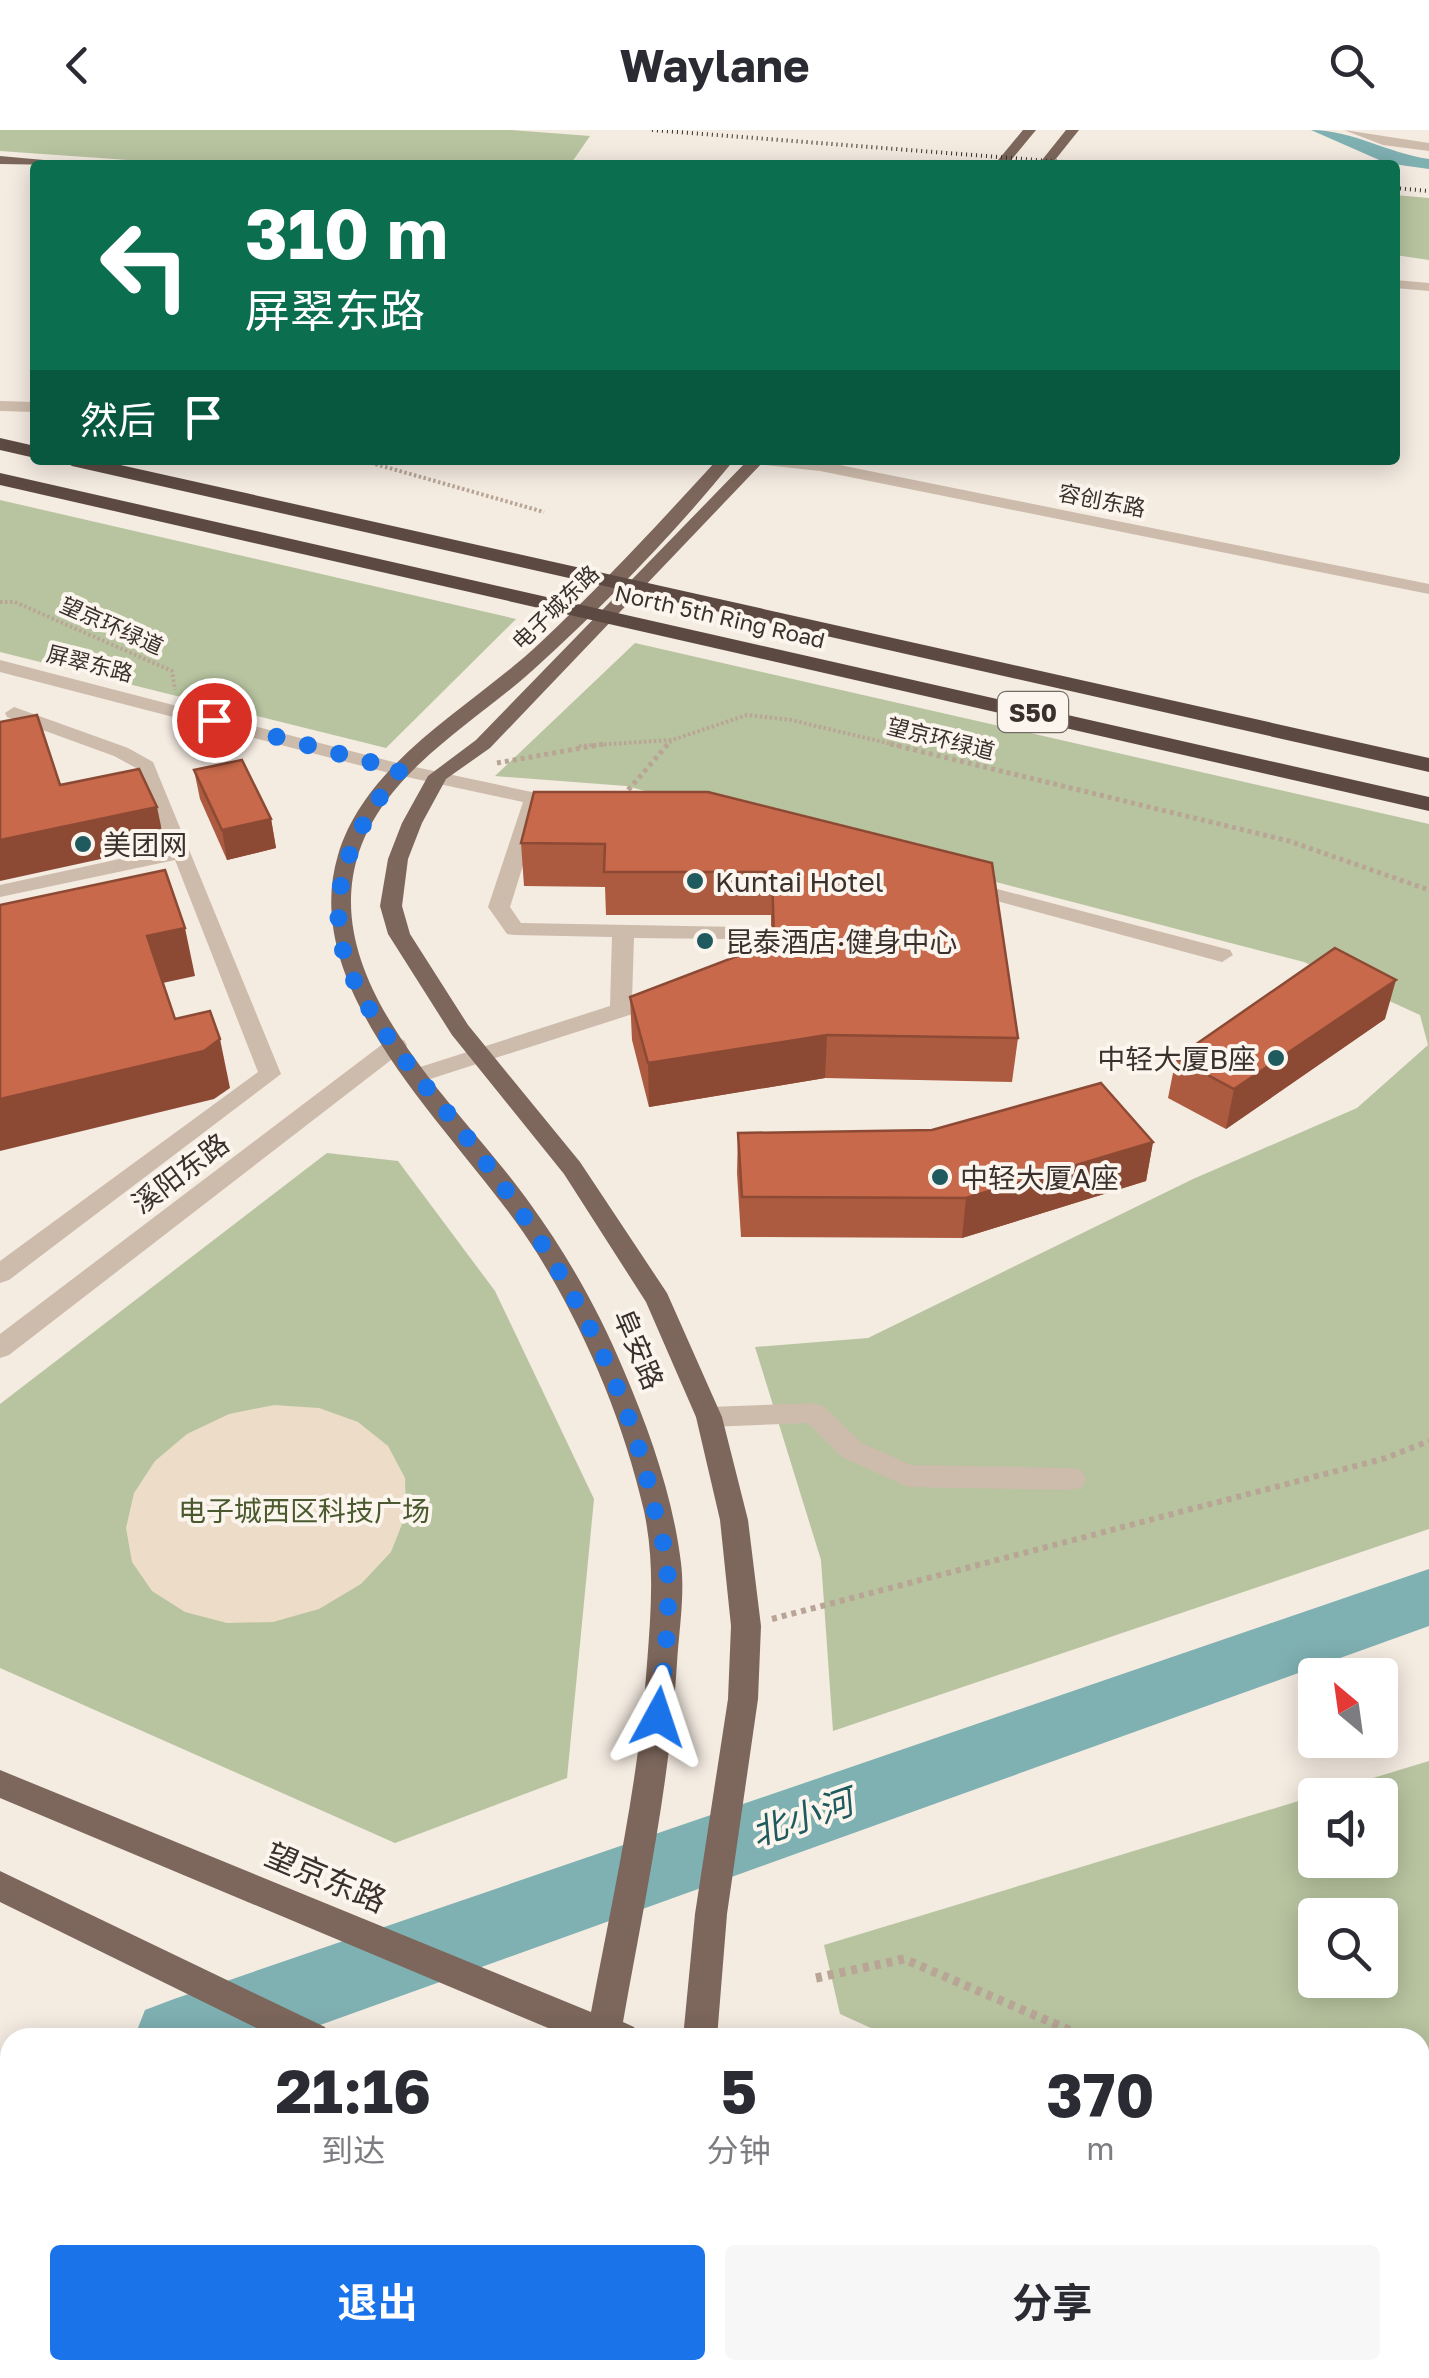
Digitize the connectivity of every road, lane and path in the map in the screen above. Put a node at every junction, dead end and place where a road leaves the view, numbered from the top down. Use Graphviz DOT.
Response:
graph roads {
  1 [pos="1030,130"];
  2 [pos="1072,130"];
  3 [pos="1350,130"];
  4 [pos="1429,147"];
  5 [pos="0,160"];
  6 [pos="1004,160"];
  7 [pos="1048,160"];
  8 [pos="30,163"];
  9 [pos="0,176"];
  10 [pos="30,178"];
  11 [pos="1400,287"];
  12 [pos="1429,290"];
  13 [pos="0,406"];
  14 [pos="30,407"];
  15 [pos="0,444"];
  16 [pos="30,451"];
  17 [pos="94,465"];
  18 [pos="380,465"];
  19 [pos="721,465"];
  20 [pos="752,465"];
  21 [pos="811,465"];
  22 [pos="0,479"];
  23 [pos="544,512"];
  24 [pos="1429,590"];
  25 [pos="0,602"];
  26 [pos="0,666"];
  27 [pos="29,700"];
  28 [pos="178,711"];
  29 [pos="672,740"];
  30 [pos="493,764"];
  31 [pos="1429,766"];
  32 [pos="400,770"];
  33 [pos="438,776"];
  34 [pos="623,796"];
  35 [pos="1429,804"];
  36 [pos="182,852"];
  37 [pos="952,883"];
  38 [pos="1429,890"];
  39 [pos="0,891"];
  40 [pos="623,932"];
  41 [pos="1222,955"];
  42 [pos="709,979"];
  43 [pos="674,992"];
  44 [pos="621,1012"];
  45 [pos="396,1045"];
  46 [pos="481,1056"];
  47 [pos="419,1074"];
  48 [pos="0,1274"];
  49 [pos="0,1348"];
  50 [pos="709,1417"];
  51 [pos="1429,1440"];
  52 [pos="1072,1478"];
  53 [pos="746,1626"];
  54 [pos="0,1784"];
  55 [pos="0,1886"];
  56 [pos="816,1978"];
  57 [pos="292,2028"];
  58 [pos="590,2028"];
  59 [pos="611,2028"];
  60 [pos="701,2028"];
  61 [pos="1064,2028"];
  1 -- 6 [label="main road"];
  2 -- 7 [label="main road"];
  3 -- 4 [label="street"];
  5 -- 8 [label="main road"];
  9 -- 10 [label="main road"];
  11 -- 12 [label="street"];
  13 -- 14 [label="street"];
  15 -- 16 [label="highway"];
  17 -- 31 [label="highway, North 5th Ring Road / S50"];
  18 -- 23 [label="path"];
  19 -- 32 [label="main road, 电子城东路"];
  20 -- 33 [label="main road, 电子城东路"];
  21 -- 24 [label="street, 容创东路"];
  22 -- 35 [label="highway, North 5th Ring Road / S50"];
  25 -- 28 [label="path, 望京环绿道"];
  26 -- 27 [label="street, 屏翠东路"];
  27 -- 28 [label="street, 屏翠东路"];
  27 -- 36 [label="street"];
  28 -- 32 [label="street, 屏翠东路"];
  29 -- 30 [label="path, 望京环绿道"];
  29 -- 34 [label="path"];
  29 -- 38 [label="path, 望京环绿道"];
  32 -- 33 [label="street, 屏翠东路"];
  32 -- 45 [label="main road, 阜安路"];
  33 -- 40 [label="street, 屏翠东路"];
  33 -- 46 [label="main road, 阜安路"];
  36 -- 39 [label="street"];
  36 -- 48 [label="street"];
  37 -- 41 [label="street"];
  40 -- 42 [label="street"];
  40 -- 44 [label="street"];
  43 -- 44 [label="street"];
  44 -- 46 [label="street"];
  45 -- 47 [label="main road, 阜安路"];
  45 -- 49 [label="street, 溪阳东路"];
  46 -- 47 [label="street"];
  46 -- 50 [label="main road, 阜安路"];
  47 -- 59 [label="main road, 阜安路"];
  50 -- 52 [label="street"];
  50 -- 53 [label="main road, 阜安路"];
  51 -- 53 [label="path"];
  53 -- 60 [label="main road, 阜安路"];
  54 -- 58 [label="main road, 望京东路"];
  55 -- 57 [label="main road"];
  56 -- 61 [label="path"];
}
